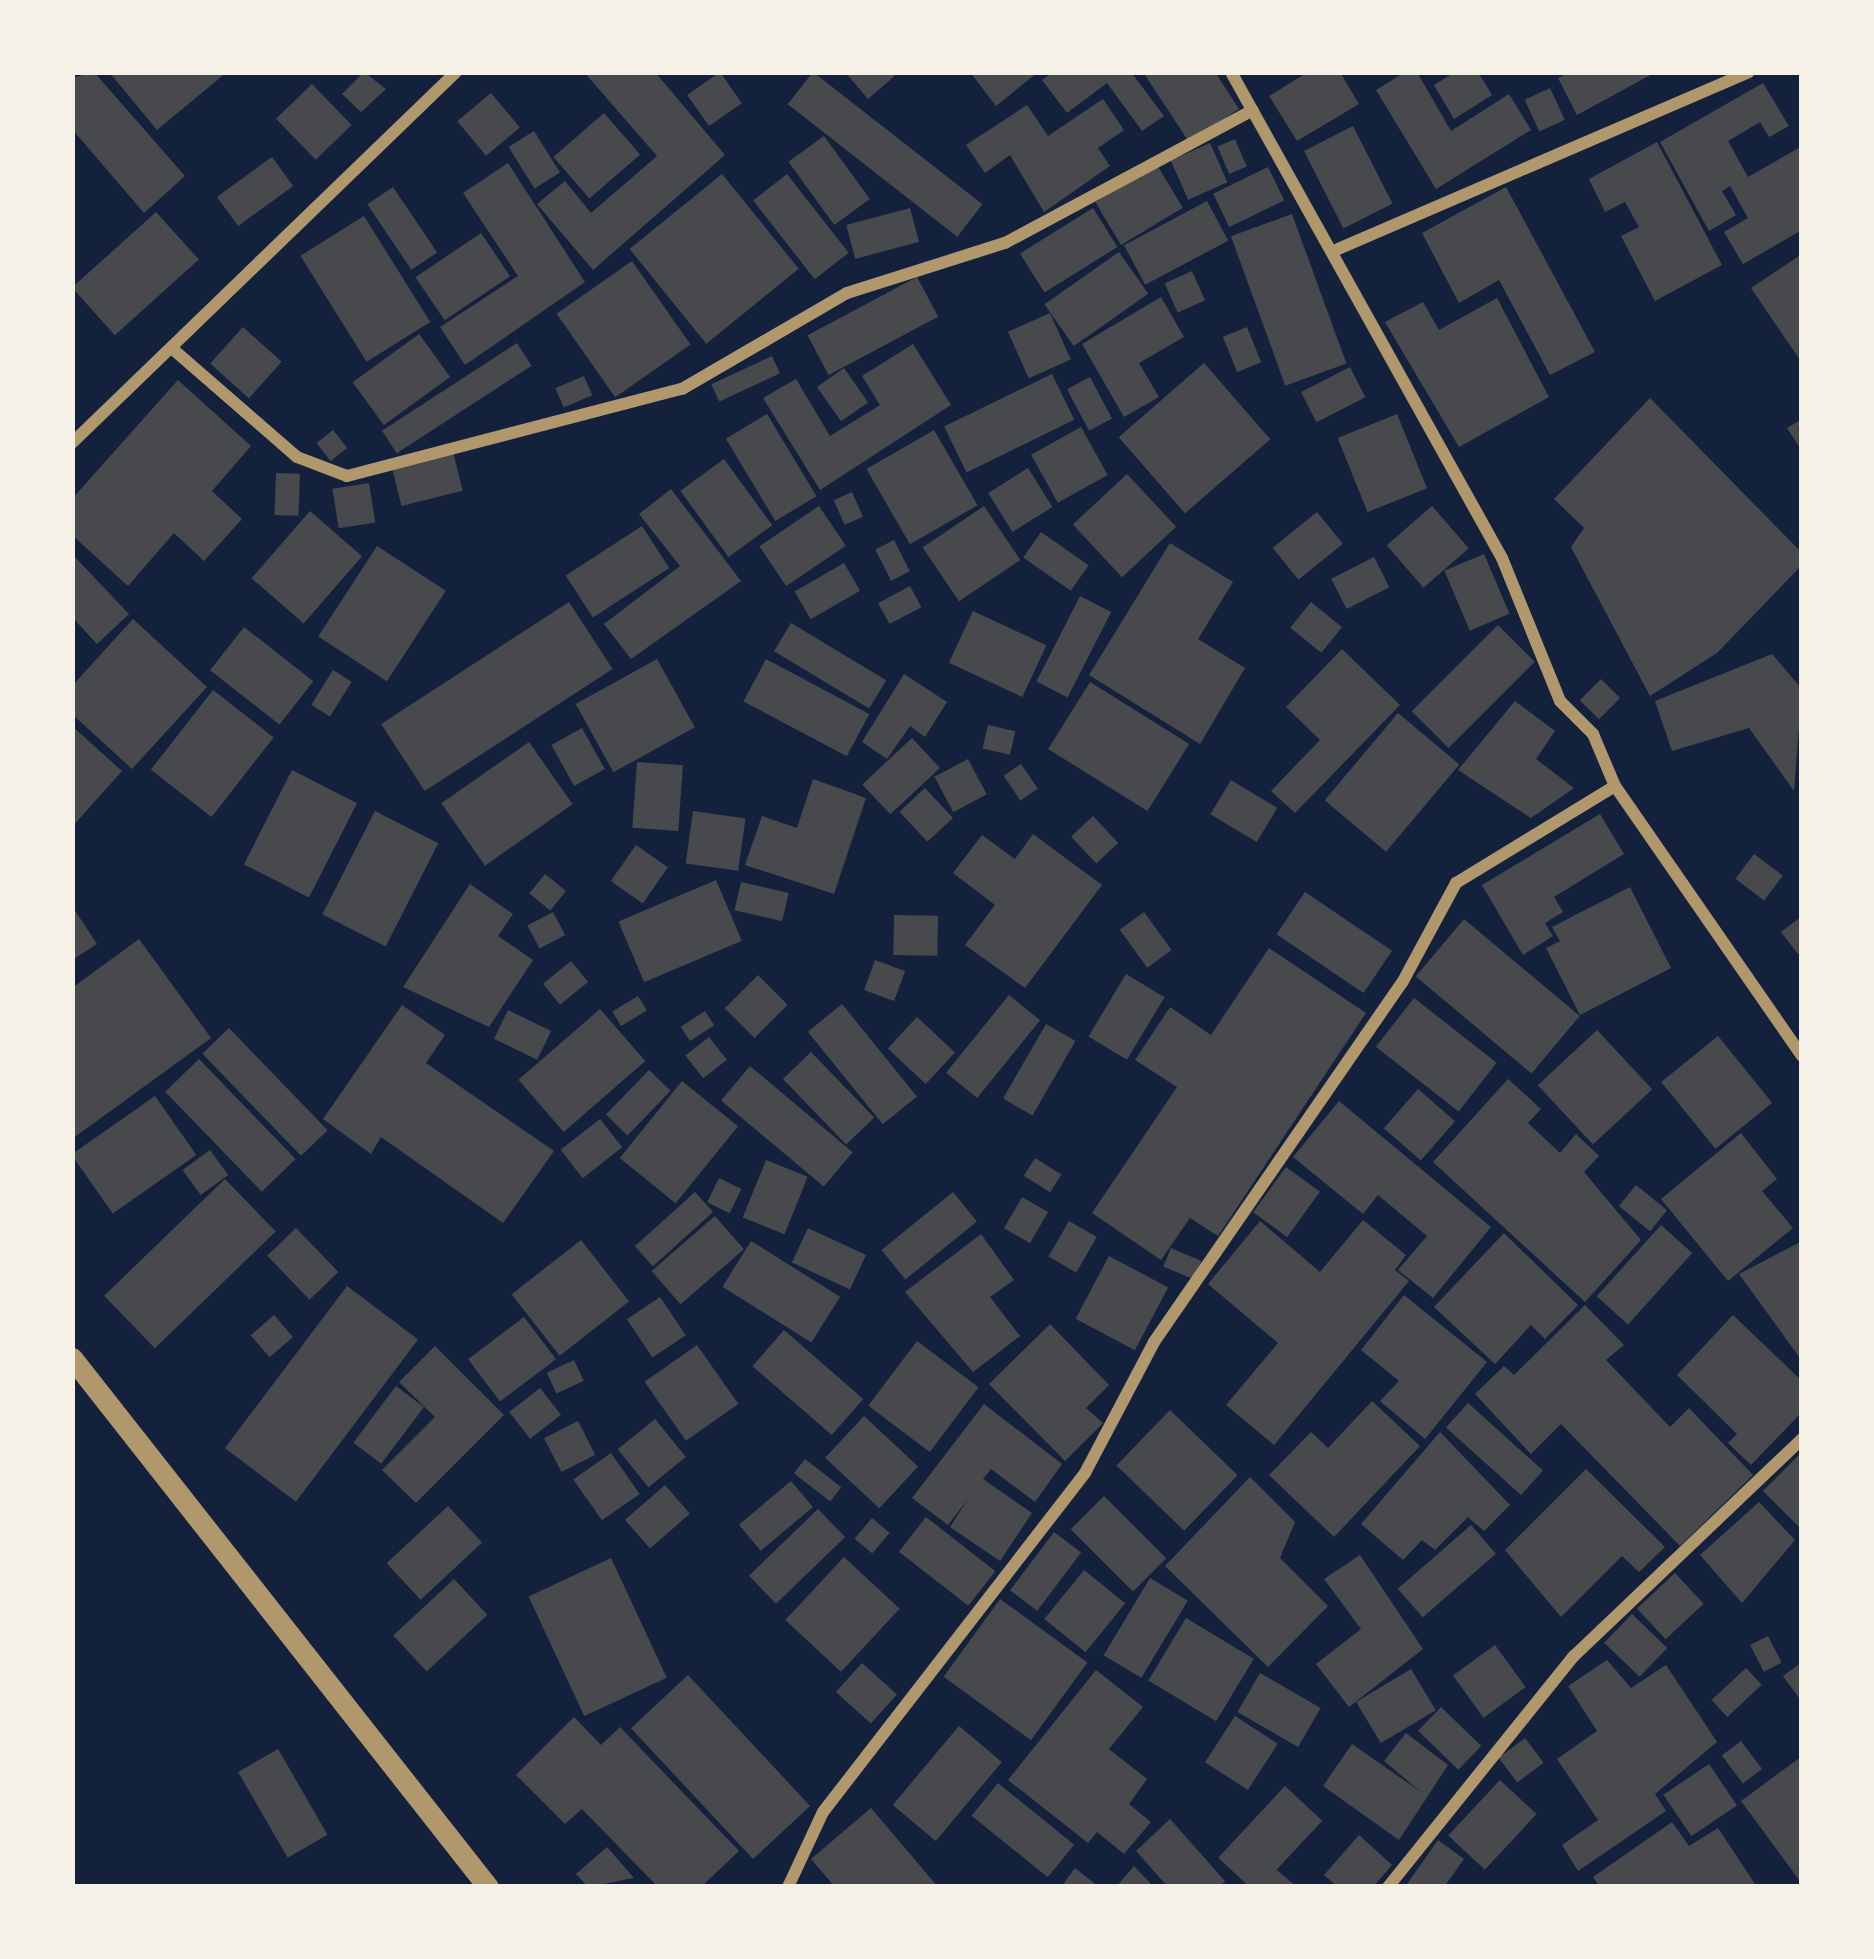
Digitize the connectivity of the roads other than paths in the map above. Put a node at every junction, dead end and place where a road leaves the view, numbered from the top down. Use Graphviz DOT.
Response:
graph roads {
  1 [pos="456,72"];
  2 [pos="1231,72"];
  3 [pos="1750,72"];
  4 [pos="1253,110"];
  5 [pos="1338,249"];
  6 [pos="175,352"];
  7 [pos="72,443"];
  8 [pos="1615,786"];
  9 [pos="1802,1056"];
  10 [pos="72,1358"];
  11 [pos="1802,1439"];
  12 [pos="488,1887"];
  13 [pos="788,1887"];
  14 [pos="1388,1887"];
  1 -- 6 [label="street"];
  2 -- 4 [label="street"];
  3 -- 5 [label="street"];
  4 -- 5 [label="street"];
  4 -- 6 [label="street"];
  5 -- 8 [label="street"];
  6 -- 7 [label="street"];
  8 -- 9 [label="street"];
  8 -- 13 [label="street"];
  10 -- 12 [label="street"];
  11 -- 14 [label="street"];
}
